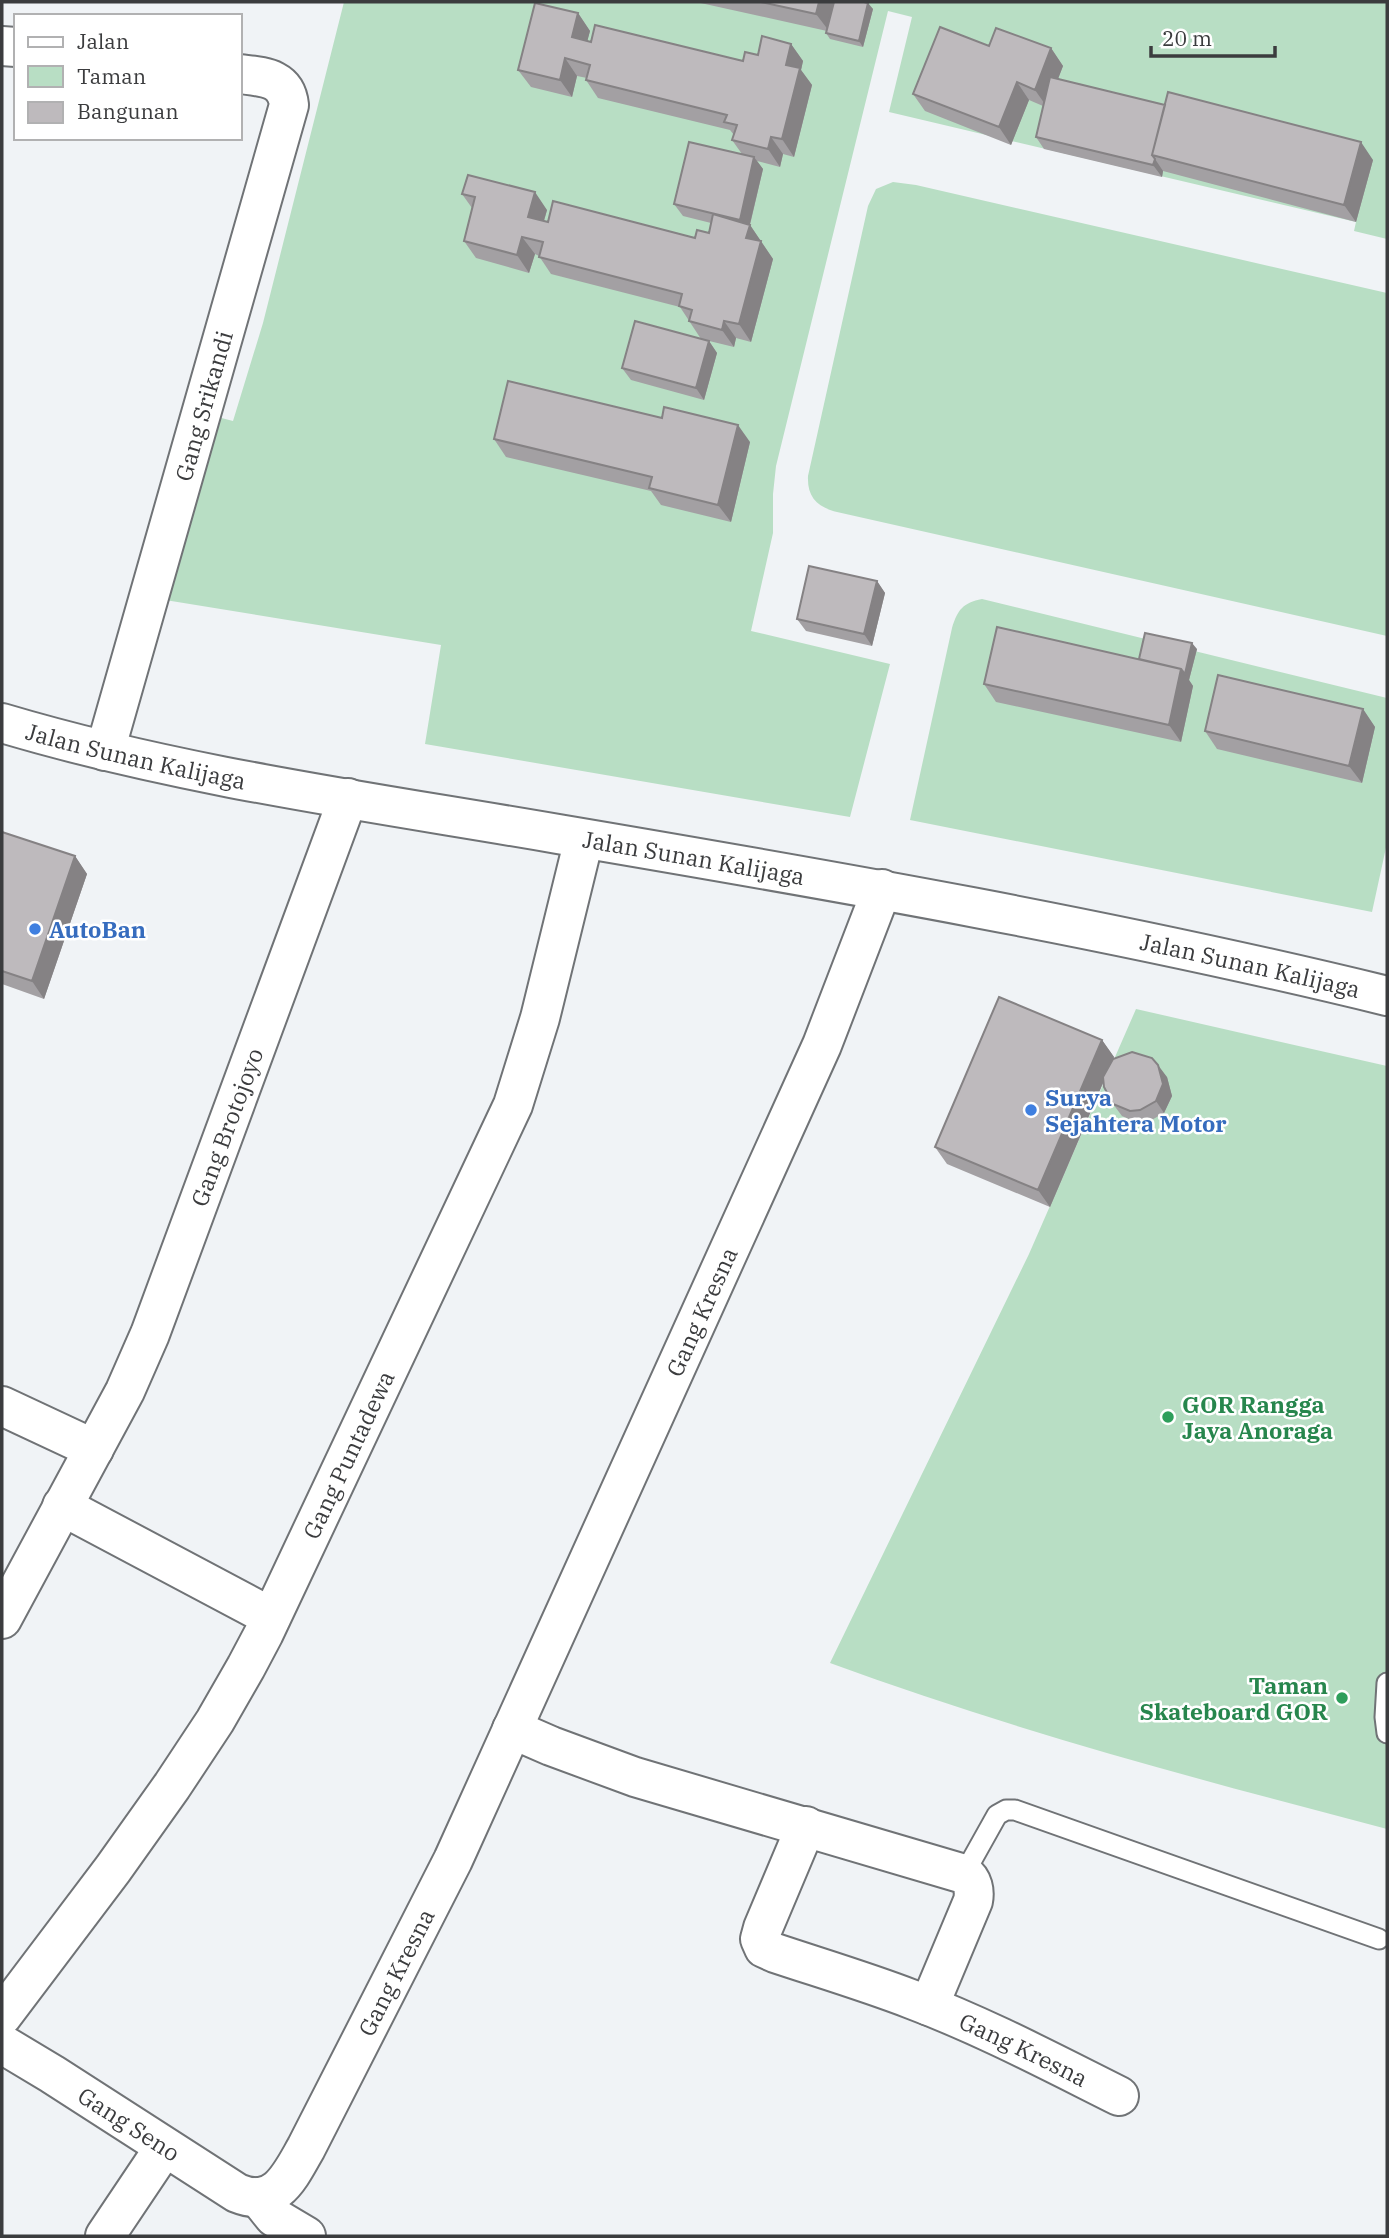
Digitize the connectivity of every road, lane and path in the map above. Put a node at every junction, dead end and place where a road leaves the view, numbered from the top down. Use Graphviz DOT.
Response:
graph roads {
  1 [pos="249,76"];
  2 [pos="2,723"];
  3 [pos="105,751"];
  4 [pos="348,798"];
  5 [pos="584,839"];
  6 [pos="882,889"];
  7 [pos="1387,996"];
  8 [pos="2,1406"];
  9 [pos="94,1449"];
  10 [pos="62,1506"];
  11 [pos="271,1617"];
  12 [pos="2,1619"];
  13 [pos="1387,1683"];
  14 [pos="512,1729"];
  15 [pos="1387,1733"];
  16 [pos="806,1826"];
  17 [pos="964,1874"];
  18 [pos="1379,1938"];
  19 [pos="929,2006"];
  20 [pos="2,2016"];
  21 [pos="2,2044"];
  22 [pos="1119,2096"];
  23 [pos="164,2147"];
  24 [pos="258,2197"];
  25 [pos="105,2236"];
  26 [pos="306,2236"];
  1 -- 3 [label="street, Gang Srikandi"];
  2 -- 3 [label="street, Jalan Sunan Kalijaga"];
  3 -- 4 [label="street, Jalan Sunan Kalijaga"];
  4 -- 5 [label="street, Jalan Sunan Kalijaga"];
  4 -- 9 [label="street, Gang Brotojoyo"];
  5 -- 6 [label="street, Jalan Sunan Kalijaga"];
  5 -- 11 [label="street, Gang Puntadewa"];
  6 -- 7 [label="street, Jalan Sunan Kalijaga"];
  6 -- 14 [label="street, Gang Kresna"];
  8 -- 9 [label="street"];
  9 -- 10 [label="street, Gang Brotojoyo"];
  10 -- 11 [label="street"];
  10 -- 12 [label="street, Gang Brotojoyo"];
  11 -- 20 [label="street, Gang Puntadewa"];
  13 -- 15 [label="lane"];
  14 -- 16 [label="street"];
  14 -- 24 [label="street, Gang Kresna"];
  16 -- 17 [label="street"];
  16 -- 19 [label="street, Gang Kresna"];
  17 -- 18 [label="lane"];
  17 -- 19 [label="street"];
  19 -- 22 [label="street, Gang Kresna"];
  21 -- 23 [label="street, Gang Seno"];
  23 -- 24 [label="street, Gang Seno"];
  23 -- 25 [label="street"];
  24 -- 26 [label="street"];
}
